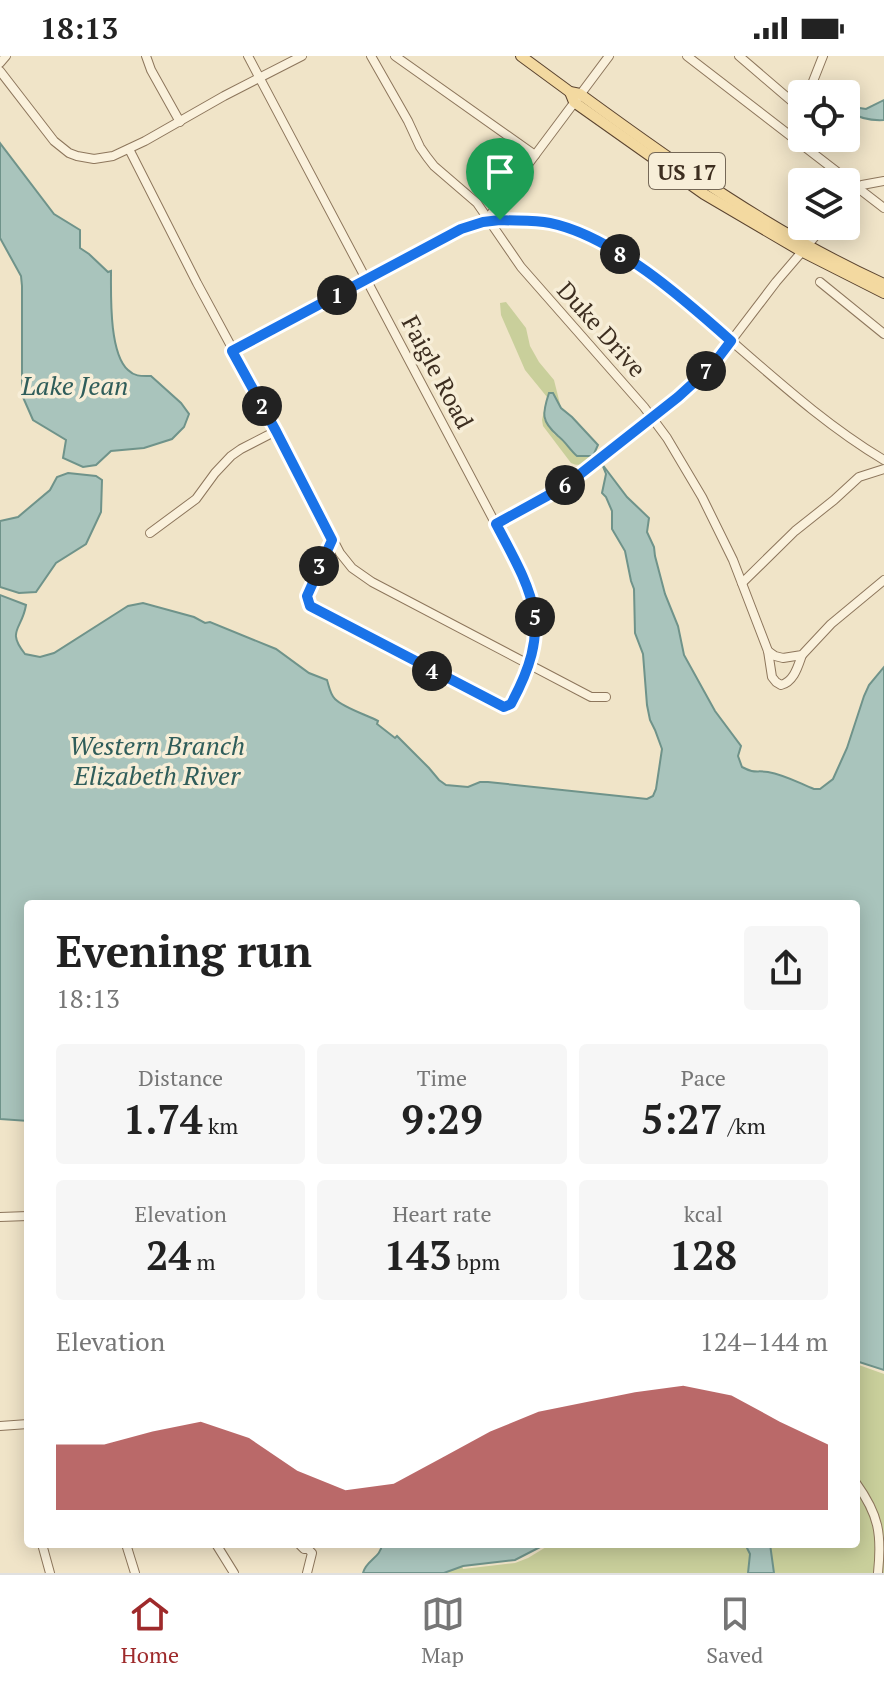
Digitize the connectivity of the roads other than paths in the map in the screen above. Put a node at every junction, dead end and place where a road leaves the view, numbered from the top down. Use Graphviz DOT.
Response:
graph roads {
  1 [pos="6,56"];
  2 [pos="146,56"];
  3 [pos="248,56"];
  4 [pos="302,56"];
  5 [pos="371,56"];
  6 [pos="395,56"];
  7 [pos="521,56"];
  8 [pos="609,56"];
  9 [pos="687,56"];
  10 [pos="739,56"];
  11 [pos="823,56"];
  12 [pos="0,63"];
  13 [pos="0,71"];
  14 [pos="260,78"];
  15 [pos="814,80"];
  16 [pos="575,96"];
  17 [pos="788,98"];
  18 [pos="180,122"];
  19 [pos="788,133"];
  20 [pos="129,149"];
  21 [pos="812,152"];
  22 [pos="535,155"];
  23 [pos="832,168"];
  24 [pos="884,181"];
  25 [pos="860,186"];
  26 [pos="860,190"];
  27 [pos="884,208"];
  28 [pos="490,221"];
  29 [pos="811,240"];
  30 [pos="804,248"];
  31 [pos="366,280"];
  32 [pos="820,282"];
  33 [pos="884,284"];
  34 [pos="884,293"];
  35 [pos="884,334"];
  36 [pos="731,341"];
  37 [pos="232,351"];
  38 [pos="652,416"];
  39 [pos="276,431"];
  40 [pos="871,453"];
  41 [pos="884,460"];
  42 [pos="884,469"];
  43 [pos="869,473"];
  44 [pos="496,524"];
  45 [pos="150,533"];
  46 [pos="332,540"];
  47 [pos="884,580"];
  48 [pos="742,583"];
  49 [pos="768,651"];
  50 [pos="802,655"];
  51 [pos="529,664"];
  52 [pos="606,697"];
  53 [pos="24,1216"];
  54 [pos="0,1217"];
  55 [pos="24,1424"];
  56 [pos="0,1426"];
  57 [pos="860,1489"];
  58 [pos="43,1548"];
  59 [pos="127,1548"];
  60 [pos="218,1548"];
  61 [pos="302,1548"];
  62 [pos="308,1570"];
  63 [pos="50,1573"];
  64 [pos="135,1573"];
  65 [pos="234,1573"];
  66 [pos="878,1573"];
  1 -- 12 [label="street"];
  2 -- 18 [label="street"];
  3 -- 14 [label="street, Faigle Road"];
  4 -- 14 [label="street"];
  5 -- 28 [label="street, Duke Drive"];
  6 -- 22 [label="street"];
  7 -- 16 [label="main road, US 17"];
  8 -- 16 [label="street"];
  9 -- 19 [label="street"];
  10 -- 17 [label="street"];
  11 -- 15 [label="street"];
  13 -- 20 [label="street"];
  14 -- 18 [label="street"];
  14 -- 31 [label="street, Faigle Road"];
  16 -- 22 [label="street"];
  16 -- 30 [label="main road, US 17"];
  18 -- 20 [label="street"];
  20 -- 37 [label="street"];
  21 -- 23 [label="street"];
  22 -- 28 [label="street"];
  24 -- 25 [label="street"];
  26 -- 27 [label="street"];
  28 -- 31 [label="street"];
  28 -- 36 [label="street"];
  28 -- 38 [label="street, Duke Drive"];
  29 -- 30 [label="street"];
  30 -- 33 [label="main road, US 17"];
  30 -- 34 [label="main road, US 17"];
  30 -- 36 [label="street"];
  31 -- 37 [label="street"];
  31 -- 44 [label="street, Faigle Road"];
  32 -- 35 [label="street"];
  36 -- 38 [label="street"];
  36 -- 40 [label="street"];
  37 -- 39 [label="street"];
  38 -- 44 [label="street"];
  38 -- 48 [label="street, Duke Drive"];
  39 -- 45 [label="street"];
  39 -- 46 [label="street"];
  40 -- 41 [label="street"];
  40 -- 43 [label="street"];
  42 -- 43 [label="street"];
  43 -- 48 [label="street"];
  44 -- 51 [label="street, Faigle Road"];
  46 -- 51 [label="street"];
  46 -- 51 [label="street, Faigle Road"];
  47 -- 50 [label="street, Duke Drive"];
  48 -- 49 [label="street, Duke Drive"];
  49 -- 50 [label="street"];
  49 -- 50 [label="street, Duke Drive"];
  51 -- 52 [label="street"];
  53 -- 54 [label="street"];
  55 -- 56 [label="street"];
  57 -- 66 [label="street"];
  58 -- 63 [label="street"];
  59 -- 64 [label="street"];
  60 -- 65 [label="street"];
  61 -- 62 [label="street"];
}
